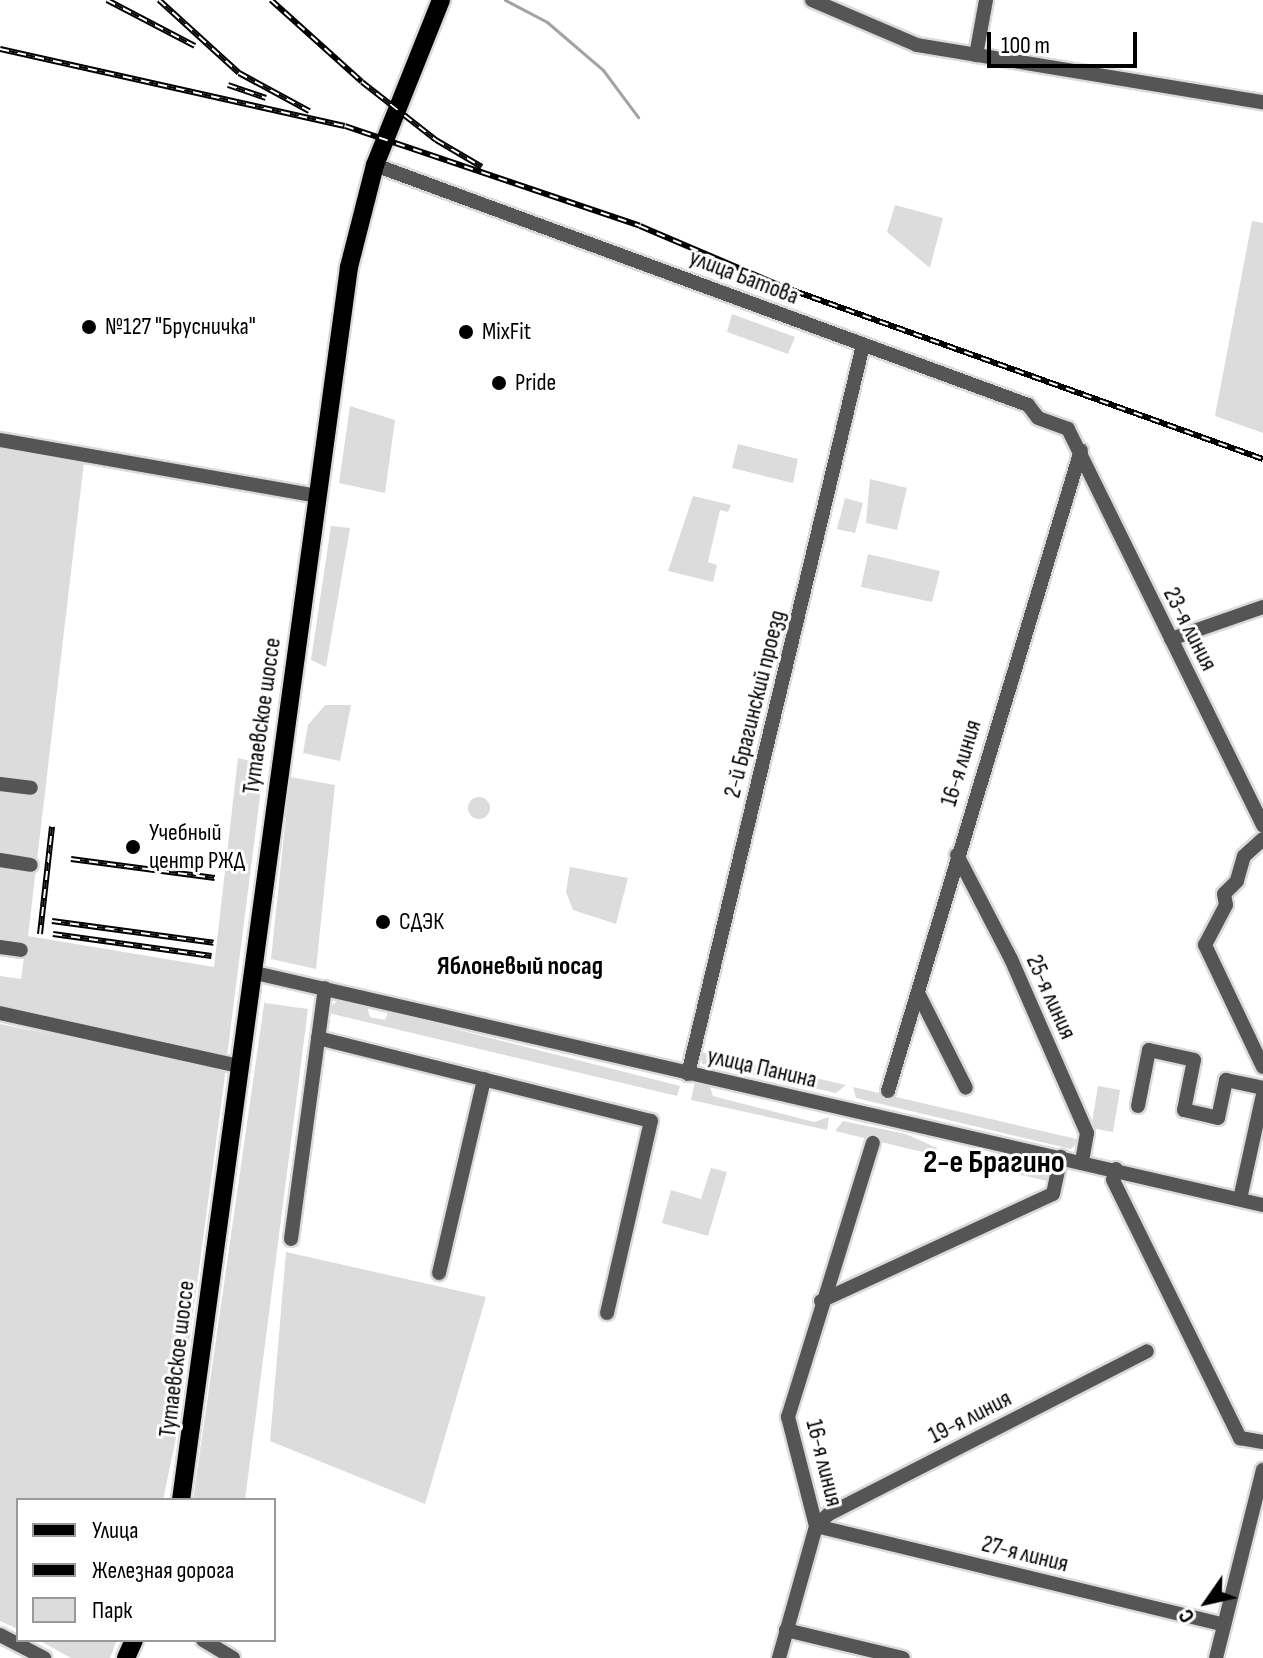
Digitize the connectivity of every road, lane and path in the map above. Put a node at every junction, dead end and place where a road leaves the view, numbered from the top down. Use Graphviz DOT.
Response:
graph roads {
  1 [pos="441,0"];
  2 [pos="812,0"];
  3 [pos="986,0"];
  4 [pos="976,55"];
  5 [pos="1263,102"];
  6 [pos="375,165"];
  7 [pos="863,345"];
  8 [pos="0,440"];
  9 [pos="1081,450"];
  10 [pos="317,496"];
  11 [pos="1263,607"];
  12 [pos="1171,639"];
  13 [pos="0,784"];
  14 [pos="31,788"];
  15 [pos="1263,826"];
  16 [pos="1263,839"];
  17 [pos="957,855"];
  18 [pos="0,860"];
  19 [pos="31,865"];
  20 [pos="0,947"];
  21 [pos="21,950"];
  22 [pos="251,972"];
  23 [pos="325,988"];
  24 [pos="918,993"];
  25 [pos="0,1013"];
  26 [pos="318,1038"];
  27 [pos="239,1066"];
  28 [pos="1263,1067"];
  29 [pos="688,1074"];
  30 [pos="484,1079"];
  31 [pos="966,1088"];
  32 [pos="888,1091"];
  33 [pos="1263,1091"];
  34 [pos="1138,1106"];
  35 [pos="873,1143"];
  36 [pos="1061,1157"];
  37 [pos="1082,1161"];
  38 [pos="1116,1169"];
  39 [pos="1240,1199"];
  40 [pos="1263,1205"];
  41 [pos="291,1239"];
  42 [pos="439,1273"];
  43 [pos="821,1301"];
  44 [pos="607,1313"];
  45 [pos="1147,1351"];
  46 [pos="1263,1442"];
  47 [pos="1263,1470"];
  48 [pos="181,1498"];
  49 [pos="816,1526"];
  50 [pos="1224,1625"];
  51 [pos="786,1630"];
  52 [pos="0,1635"];
  53 [pos="206,1642"];
  54 [pos="44,1658"];
  55 [pos="233,1658"];
  56 [pos="779,1658"];
  57 [pos="903,1658"];
  58 [pos="1216,1658"];
  1 -- 6 [label="main road, Тутаевское шоссе"];
  2 -- 4 [label="street"];
  3 -- 4 [label="street"];
  4 -- 5 [label="street"];
  6 -- 7 [label="street, улица Батова"];
  6 -- 10 [label="main road, Тутаевское шоссе"];
  7 -- 9 [label="street, улица Батова"];
  7 -- 29 [label="street, 2-й Брагинский проезд"];
  8 -- 10 [label="street"];
  9 -- 12 [label="street, 23-я линия"];
  9 -- 17 [label="street, 16-я линия"];
  10 -- 22 [label="main road, Тутаевское шоссе"];
  11 -- 12 [label="street"];
  12 -- 15 [label="street, 23-я линия"];
  13 -- 14 [label="street"];
  16 -- 28 [label="street"];
  17 -- 24 [label="street, 16-я линия"];
  17 -- 37 [label="street, 25-я линия"];
  18 -- 19 [label="street"];
  20 -- 21 [label="street"];
  22 -- 23 [label="street, улица Панина"];
  22 -- 27 [label="main road, Тутаевское шоссе"];
  23 -- 26 [label="street"];
  23 -- 29 [label="street, улица Панина"];
  24 -- 31 [label="street"];
  24 -- 32 [label="street, 16-я линия"];
  25 -- 27 [label="street"];
  26 -- 30 [label="street"];
  26 -- 41 [label="street"];
  27 -- 48 [label="main road, Тутаевское шоссе"];
  29 -- 36 [label="street, улица Панина"];
  30 -- 42 [label="street"];
  30 -- 44 [label="street"];
  33 -- 34 [label="street"];
  33 -- 39 [label="street"];
  35 -- 43 [label="street, 16-я линия"];
  36 -- 37 [label="street, улица Панина"];
  36 -- 43 [label="street"];
  37 -- 38 [label="street, улица Панина"];
  38 -- 39 [label="street, улица Панина"];
  38 -- 46 [label="street"];
  39 -- 40 [label="street, улица Панина"];
  43 -- 49 [label="street, 16-я линия"];
  45 -- 49 [label="street, 19-я линия"];
  47 -- 50 [label="street"];
  49 -- 50 [label="street, 27-я линия"];
  49 -- 51 [label="street, 16-я линия"];
  50 -- 58 [label="street"];
  51 -- 56 [label="street, 16-я линия"];
  51 -- 57 [label="street"];
  52 -- 54 [label="street"];
  53 -- 55 [label="street"];
}
